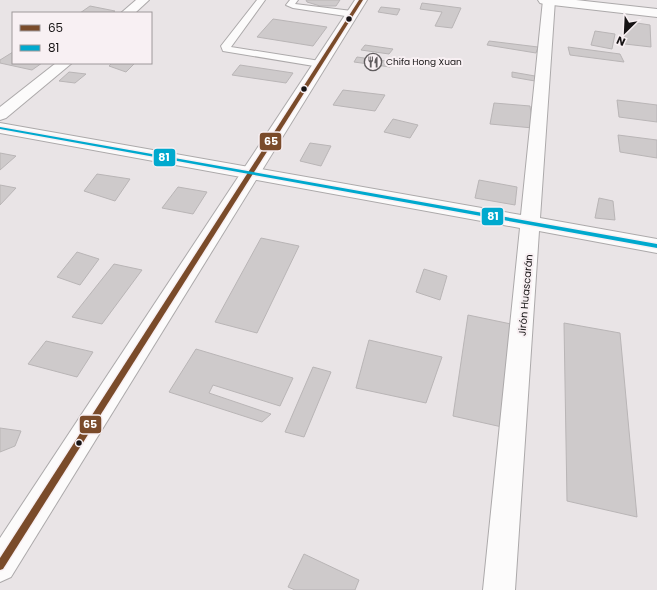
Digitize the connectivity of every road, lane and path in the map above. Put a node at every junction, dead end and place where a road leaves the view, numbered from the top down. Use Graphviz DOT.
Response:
graph roads {
  1 [pos="143,0"];
  2 [pos="261,0"];
  3 [pos="294,0"];
  4 [pos="547,0"];
  5 [pos="357,7"];
  6 [pos="128,12"];
  7 [pos="657,13"];
  8 [pos="64,64"];
  9 [pos="320,64"];
  10 [pos="0,115"];
  11 [pos="0,128"];
  12 [pos="250,173"];
  13 [pos="531,223"];
  14 [pos="657,246"];
  15 [pos="0,566"];
  16 [pos="499,590"];
  1 -- 6 [label="street"];
  2 -- 9 [label="lane"];
  3 -- 5 [label="lane"];
  4 -- 7 [label="street"];
  4 -- 13 [label="street, Jirón Huascarán"];
  5 -- 9 [label="street"];
  8 -- 10 [label="street"];
  9 -- 12 [label="street"];
  11 -- 12 [label="street"];
  12 -- 13 [label="street"];
  12 -- 15 [label="street"];
  13 -- 14 [label="street"];
  13 -- 16 [label="street, Jirón Huascarán"];
}
